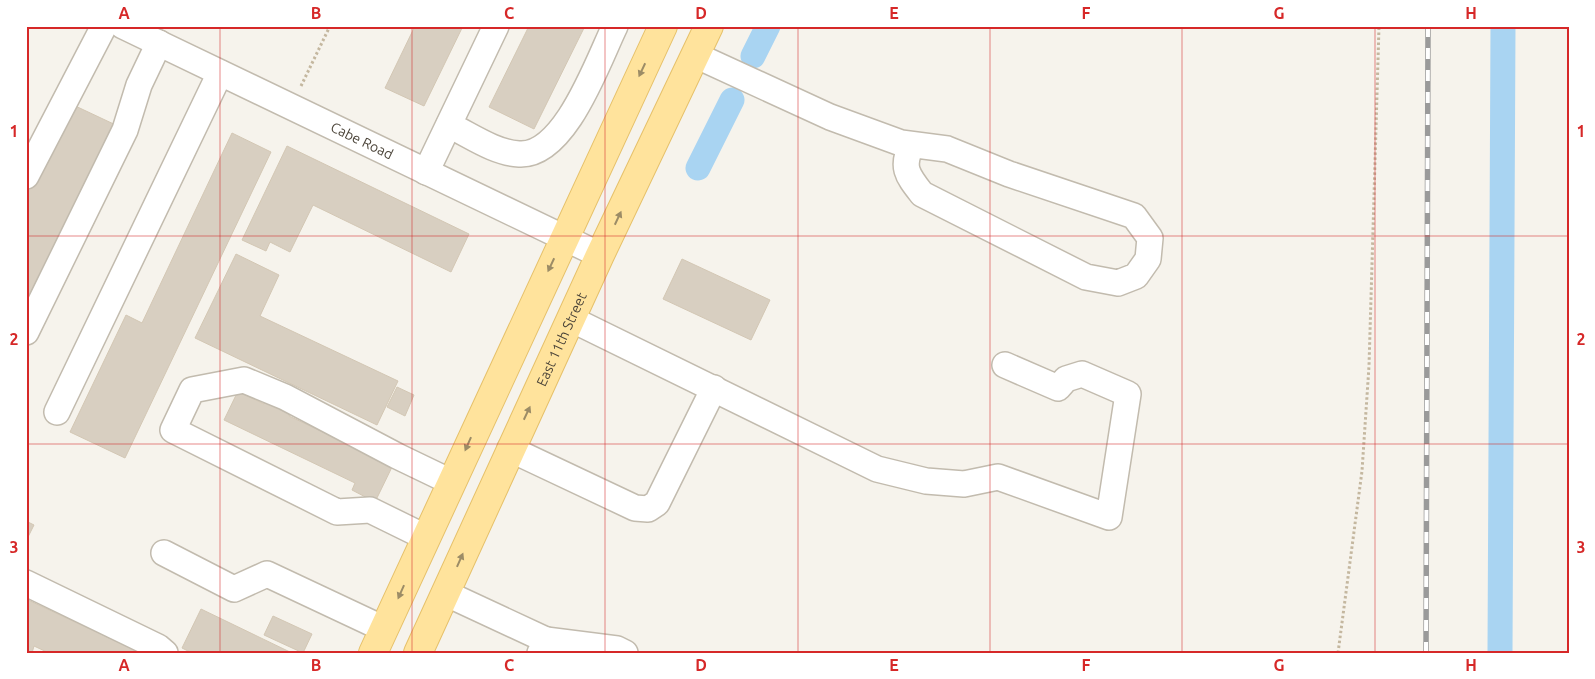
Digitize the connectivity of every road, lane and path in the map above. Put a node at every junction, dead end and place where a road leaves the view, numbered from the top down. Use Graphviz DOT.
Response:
graph roads {
  1 [pos="104,26"];
  2 [pos="123,26"];
  3 [pos="330,26"];
  4 [pos="496,26"];
  5 [pos="616,26"];
  6 [pos="663,26"];
  7 [pos="709,26"];
  8 [pos="1379,26"];
  9 [pos="159,43"];
  10 [pos="695,55"];
  11 [pos="220,72"];
  12 [pos="291,107"];
  13 [pos="449,125"];
  14 [pos="912,145"];
  15 [pos="426,172"];
  16 [pos="26,176"];
  17 [pos="564,237"];
  18 [pos="600,255"];
  19 [pos="571,319"];
  20 [pos="26,332"];
  21 [pos="1006,365"];
  22 [pos="714,388"];
  23 [pos="57,412"];
  24 [pos="510,449"];
  25 [pos="451,482"];
  26 [pos="425,537"];
  27 [pos="164,553"];
  28 [pos="26,583"];
  29 [pos="445,593"];
  30 [pos="379,641"];
  31 [pos="543,646"];
  32 [pos="165,653"];
  33 [pos="418,653"];
  34 [pos="625,653"];
  35 [pos="1338,653"];
  1 -- 16 [label="street"];
  2 -- 9 [label="street, Cabe Road"];
  3 -- 12 [label="path"];
  4 -- 13 [label="street"];
  5 -- 13 [label="street"];
  6 -- 17 [label="main road, one-way"];
  7 -- 10 [label="main road, East 11th Street"];
  8 -- 35 [label="path"];
  9 -- 11 [label="street, Cabe Road"];
  9 -- 20 [label="street"];
  10 -- 14 [label="street"];
  18 -- 10 [label="main road, East 11th Street, one-way"];
  11 -- 12 [label="street, Cabe Road"];
  11 -- 23 [label="street"];
  12 -- 15 [label="street, Cabe Road"];
  13 -- 15 [label="street"];
  14 -- 14 [label="street"];
  15 -- 17 [label="street, Cabe Road"];
  17 -- 18 [label="street, Cabe Road"];
  17 -- 25 [label="main road, one-way"];
  18 -- 19 [label="main road, East 11th Street"];
  19 -- 22 [label="street"];
  24 -- 19 [label="main road, East 11th Street, one-way"];
  21 -- 22 [label="street"];
  22 -- 24 [label="street"];
  29 -- 24 [label="main road, East 11th Street, one-way"];
  25 -- 26 [label="main road"];
  25 -- 26 [label="street"];
  26 -- 30 [label="main road, one-way"];
  27 -- 30 [label="street"];
  28 -- 32 [label="street"];
  29 -- 31 [label="street"];
  29 -- 33 [label="main road, East 11th Street"];
  31 -- 34 [label="street"];
}
